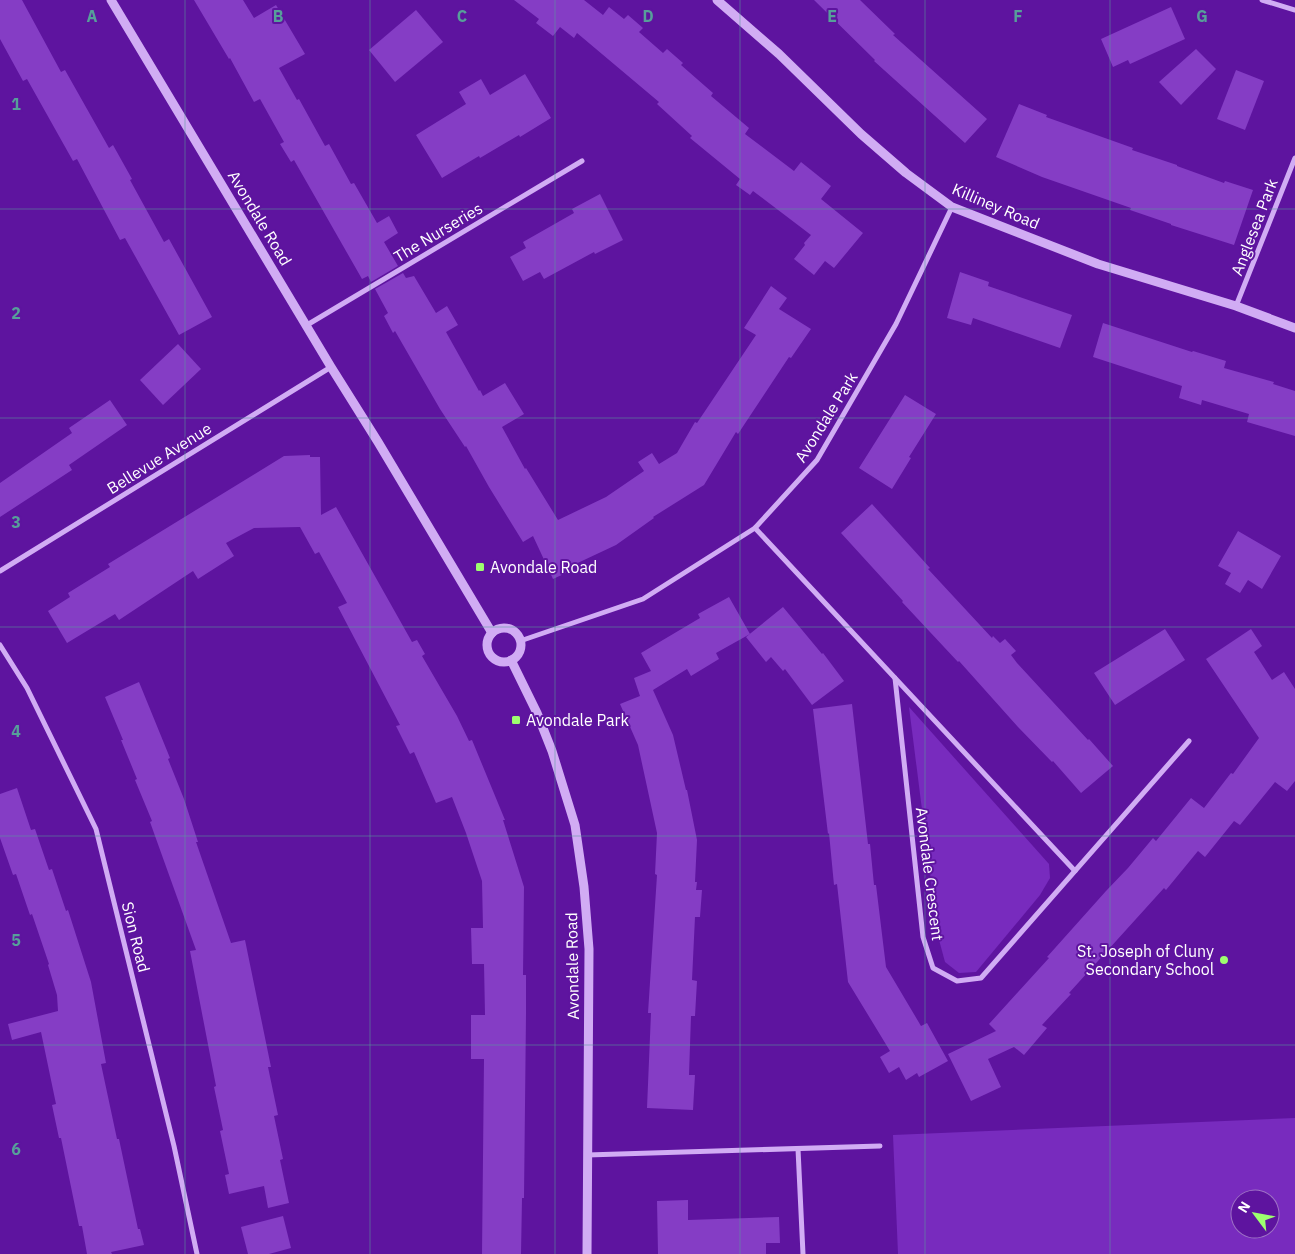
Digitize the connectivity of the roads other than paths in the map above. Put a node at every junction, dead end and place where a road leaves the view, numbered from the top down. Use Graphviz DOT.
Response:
graph roads {
  1 [pos="111,0"];
  2 [pos="717,0"];
  3 [pos="1262,0"];
  4 [pos="1295,10"];
  5 [pos="1295,158"];
  6 [pos="582,161"];
  7 [pos="952,207"];
  8 [pos="1236,306"];
  9 [pos="307,325"];
  10 [pos="1295,328"];
  11 [pos="331,367"];
  12 [pos="755,528"];
  13 [pos="0,571"];
  14 [pos="492,633"];
  15 [pos="520,641"];
  16 [pos="0,645"];
  17 [pos="514,658"];
  18 [pos="895,678"];
  19 [pos="1189,742"];
  20 [pos="1075,871"];
  21 [pos="880,1146"];
  22 [pos="798,1149"];
  23 [pos="587,1155"];
  24 [pos="197,1254"];
  25 [pos="587,1254"];
  26 [pos="804,1254"];
  1 -- 9 [label="street, Avondale Road"];
  2 -- 7 [label="street, Killiney Road"];
  3 -- 4 [label="street"];
  5 -- 8 [label="street, Anglesea Park"];
  6 -- 9 [label="street, The Nurseries"];
  7 -- 8 [label="street, Killiney Road"];
  7 -- 12 [label="street, Avondale Park"];
  8 -- 10 [label="street, Killiney Road"];
  9 -- 11 [label="street, Avondale Road"];
  11 -- 13 [label="street, Bellevue Avenue"];
  11 -- 14 [label="street, Avondale Road"];
  12 -- 15 [label="street, Avondale Park"];
  12 -- 18 [label="street"];
  14 -- 15 [label="street"];
  14 -- 17 [label="street"];
  15 -- 17 [label="street"];
  16 -- 24 [label="street, Sion Road"];
  17 -- 23 [label="street, Avondale Road"];
  18 -- 20 [label="street"];
  18 -- 20 [label="street, Avondale Crescent"];
  19 -- 20 [label="street, Avondale Crescent"];
  21 -- 22 [label="street"];
  22 -- 23 [label="street"];
  22 -- 26 [label="street"];
  23 -- 25 [label="street, Avondale Road"];
}
